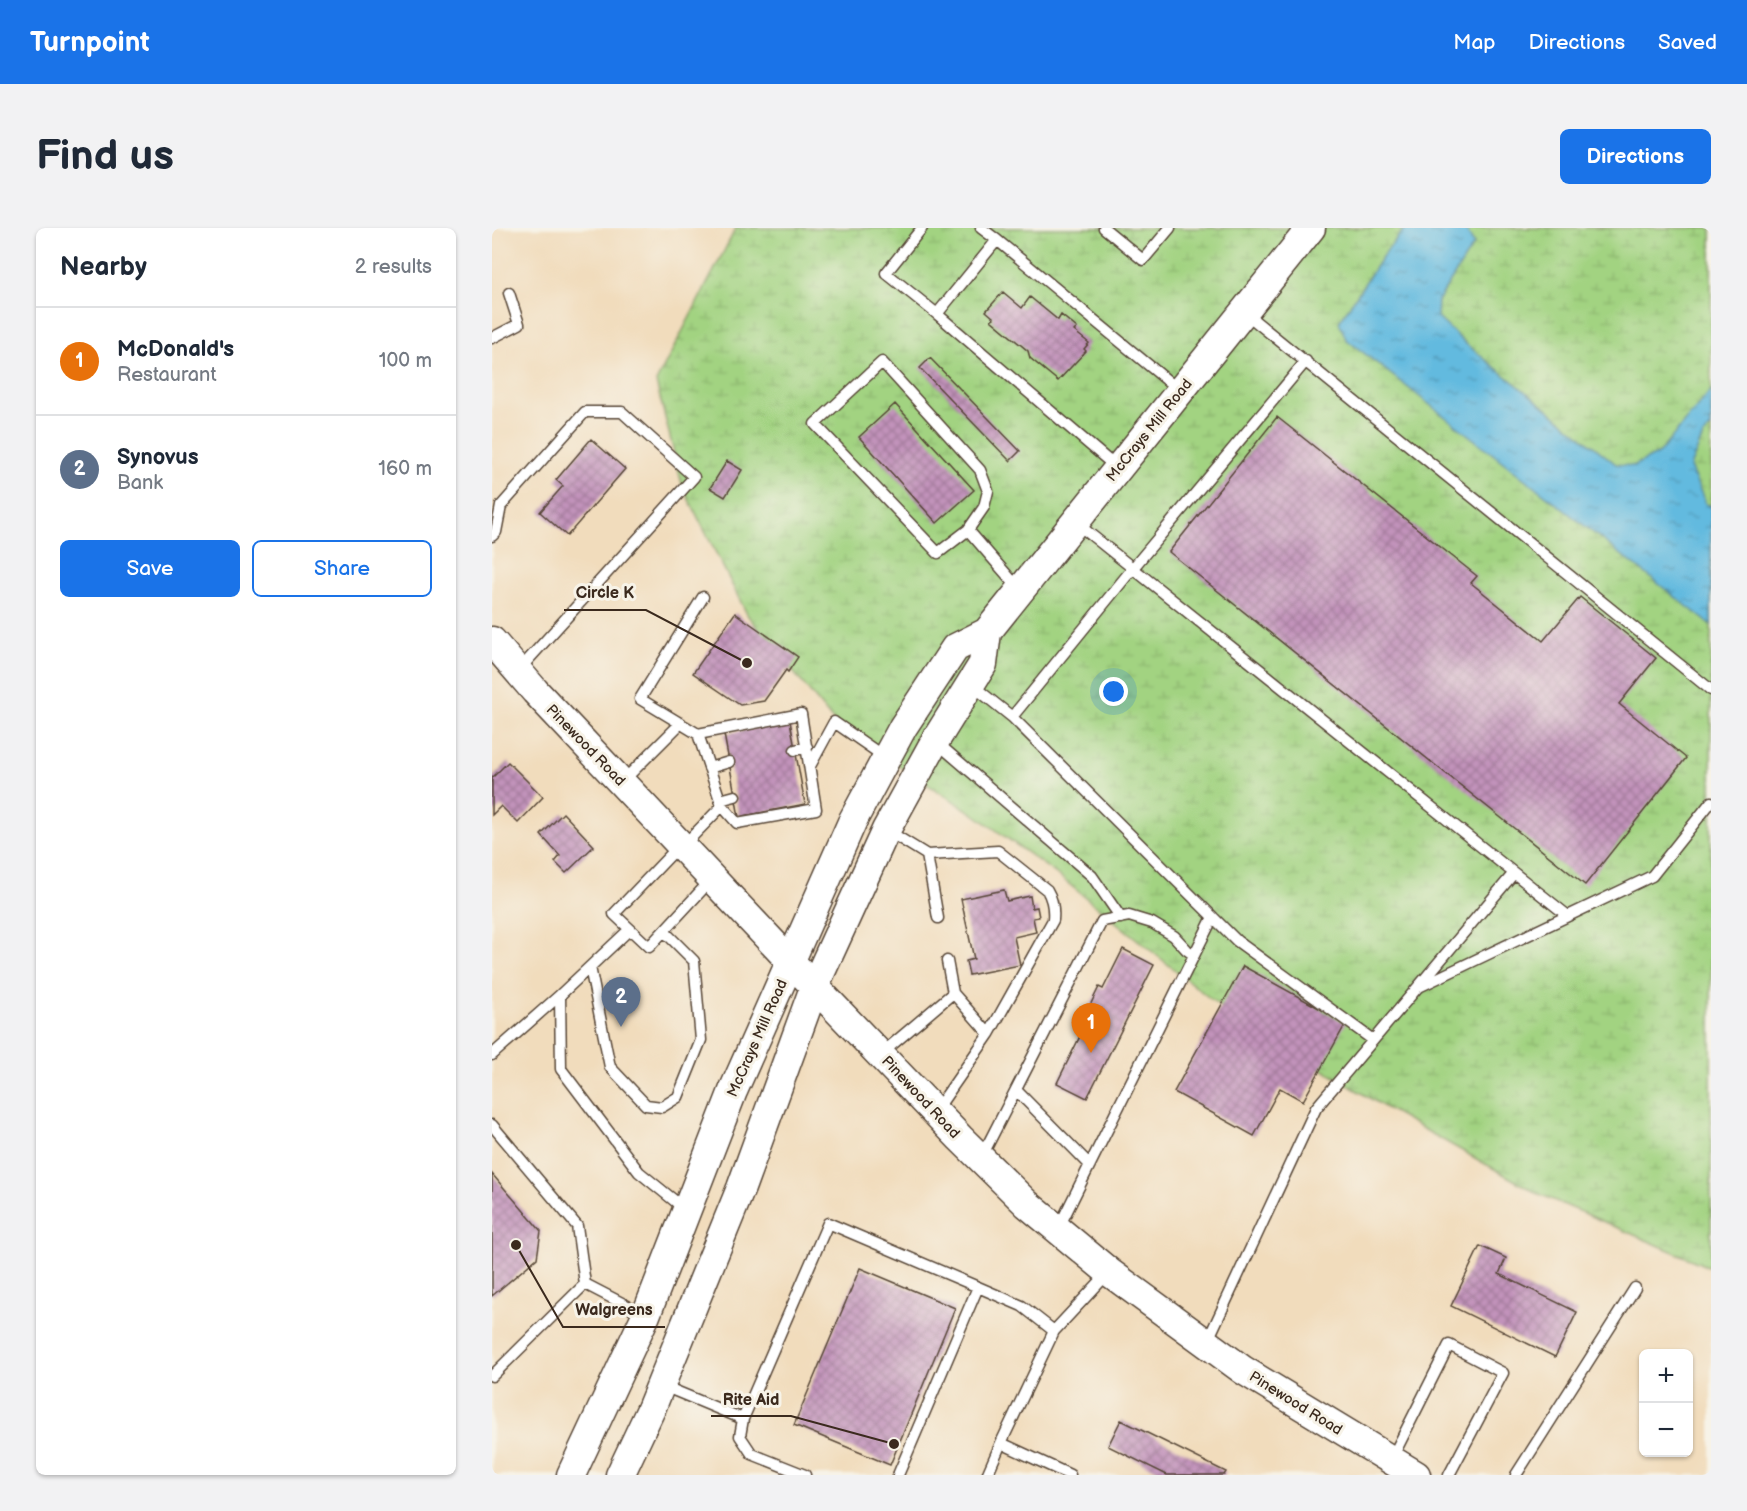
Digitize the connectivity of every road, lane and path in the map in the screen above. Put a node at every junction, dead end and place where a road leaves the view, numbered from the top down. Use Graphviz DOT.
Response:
graph roads {
  1 [pos="922,228"];
  2 [pos="981,228"];
  3 [pos="1104,228"];
  4 [pos="1170,228"];
  5 [pos="1311,228"];
  6 [pos="997,240"];
  7 [pos="509,293"];
  8 [pos="1244,311"];
  9 [pos="937,314"];
  10 [pos="492,338"];
  11 [pos="1306,362"];
  12 [pos="1180,391"];
  13 [pos="1118,469"];
  14 [pos="1075,522"];
  15 [pos="968,530"];
  16 [pos="492,536"];
  17 [pos="1133,568"];
  18 [pos="1020,590"];
  19 [pos="703,597"];
  20 [pos="987,632"];
  21 [pos="492,641"];
  22 [pos="518,671"];
  23 [pos="971,684"];
  24 [pos="1711,690"];
  25 [pos="1012,717"];
  26 [pos="681,723"];
  27 [pos="698,734"];
  28 [pos="935,741"];
  29 [pos="807,747"];
  30 [pos="795,750"];
  31 [pos="886,758"];
  32 [pos="729,762"];
  33 [pos="810,766"];
  34 [pos="709,768"];
  35 [pos="622,782"];
  36 [pos="735,796"];
  37 [pos="1711,802"];
  38 [pos="721,803"];
  39 [pos="886,830"];
  40 [pos="682,845"];
  41 [pos="927,855"];
  42 [pos="1514,873"];
  43 [pos="714,878"];
  44 [pos="1568,916"];
  45 [pos="1213,917"];
  46 [pos="938,918"];
  47 [pos="1121,918"];
  48 [pos="630,929"];
  49 [pos="664,931"];
  50 [pos="1194,955"];
  51 [pos="791,962"];
  52 [pos="947,962"];
  53 [pos="590,967"];
  54 [pos="815,985"];
  55 [pos="1417,988"];
  56 [pos="953,993"];
  57 [pos="560,995"];
  58 [pos="989,1034"];
  59 [pos="1373,1040"];
  60 [pos="881,1054"];
  61 [pos="492,1055"];
  62 [pos="1016,1090"];
  63 [pos="935,1112"];
  64 [pos="492,1125"];
  65 [pos="980,1159"];
  66 [pos="1090,1165"];
  67 [pos="687,1210"];
  68 [pos="1058,1230"];
  69 [pos="1109,1272"];
  70 [pos="585,1284"];
  71 [pos="978,1287"];
  72 [pos="1635,1288"];
  73 [pos="646,1315"];
  74 [pos="1054,1331"];
  75 [pos="1206,1344"];
  76 [pos="492,1376"];
  77 [pos="661,1384"];
  78 [pos="743,1419"];
  79 [pos="1000,1443"];
  80 [pos="1391,1461"];
  81 [pos="571,1475"];
  82 [pos="620,1475"];
  83 [pos="806,1475"];
  84 [pos="898,1475"];
  85 [pos="987,1475"];
  86 [pos="1070,1475"];
  87 [pos="1416,1475"];
  88 [pos="1449,1475"];
  89 [pos="1516,1475"];
  1 -- 9 [label="lane"];
  2 -- 6 [label="lane"];
  3 -- 4 [label="lane"];
  5 -- 8 [label="street, McCrays Mill Road"];
  6 -- 9 [label="lane"];
  6 -- 12 [label="lane"];
  7 -- 10 [label="lane"];
  8 -- 11 [label="lane"];
  8 -- 12 [label="street, McCrays Mill Road"];
  9 -- 13 [label="lane"];
  11 -- 17 [label="lane"];
  11 -- 24 [label="lane"];
  12 -- 13 [label="street, McCrays Mill Road"];
  13 -- 14 [label="street, McCrays Mill Road"];
  14 -- 17 [label="lane"];
  14 -- 18 [label="street, McCrays Mill Road"];
  15 -- 15 [label="lane"];
  15 -- 18 [label="lane"];
  16 -- 22 [label="lane"];
  17 -- 25 [label="lane"];
  17 -- 42 [label="lane"];
  18 -- 20 [label="street, McCrays Mill Road"];
  19 -- 26 [label="lane"];
  20 -- 23 [label="street"];
  20 -- 31 [label="street, McCrays Mill Road"];
  21 -- 22 [label="street, Pinewood Road"];
  22 -- 35 [label="street, Pinewood Road"];
  23 -- 25 [label="lane"];
  23 -- 28 [label="street"];
  25 -- 45 [label="lane"];
  26 -- 27 [label="lane"];
  26 -- 35 [label="lane"];
  27 -- 29 [label="lane"];
  27 -- 34 [label="lane"];
  28 -- 39 [label="street"];
  28 -- 47 [label="lane"];
  29 -- 30 [label="lane"];
  29 -- 33 [label="lane"];
  31 -- 33 [label="lane"];
  31 -- 51 [label="street, McCrays Mill Road"];
  32 -- 34 [label="lane"];
  33 -- 38 [label="lane"];
  34 -- 38 [label="lane"];
  35 -- 40 [label="street, Pinewood Road"];
  36 -- 38 [label="lane"];
  37 -- 44 [label="lane"];
  38 -- 40 [label="lane"];
  39 -- 41 [label="lane"];
  39 -- 54 [label="street"];
  40 -- 43 [label="street, Pinewood Road"];
  40 -- 48 [label="lane"];
  41 -- 46 [label="lane"];
  41 -- 58 [label="lane"];
  42 -- 44 [label="lane"];
  42 -- 55 [label="lane"];
  43 -- 49 [label="lane"];
  43 -- 51 [label="street, Pinewood Road"];
  44 -- 55 [label="lane"];
  45 -- 50 [label="lane"];
  45 -- 59 [label="lane"];
  47 -- 50 [label="lane"];
  47 -- 62 [label="lane"];
  48 -- 49 [label="lane"];
  48 -- 53 [label="lane"];
  49 -- 53 [label="lane"];
  50 -- 66 [label="lane"];
  51 -- 54 [label="street, Pinewood Road"];
  51 -- 67 [label="street, McCrays Mill Road"];
  52 -- 56 [label="lane"];
  53 -- 57 [label="lane"];
  54 -- 60 [label="street, Pinewood Road"];
  54 -- 77 [label="street"];
  55 -- 59 [label="lane"];
  56 -- 58 [label="lane"];
  56 -- 60 [label="lane"];
  57 -- 61 [label="lane"];
  57 -- 67 [label="lane"];
  58 -- 63 [label="lane"];
  59 -- 75 [label="lane"];
  60 -- 63 [label="street, Pinewood Road"];
  62 -- 65 [label="lane"];
  62 -- 66 [label="lane"];
  63 -- 65 [label="street, Pinewood Road"];
  64 -- 70 [label="lane"];
  65 -- 68 [label="street, Pinewood Road"];
  66 -- 68 [label="lane"];
  67 -- 73 [label="street, McCrays Mill Road"];
  68 -- 69 [label="street, Pinewood Road"];
  69 -- 74 [label="lane"];
  69 -- 75 [label="street, Pinewood Road"];
  70 -- 73 [label="lane"];
  70 -- 76 [label="lane"];
  71 -- 74 [label="lane"];
  71 -- 78 [label="lane"];
  71 -- 84 [label="lane"];
  72 -- 89 [label="lane"];
  73 -- 81 [label="street, McCrays Mill Road"];
  74 -- 79 [label="lane"];
  75 -- 80 [label="street, Pinewood Road"];
  77 -- 78 [label="lane"];
  77 -- 82 [label="street"];
  78 -- 83 [label="lane"];
  79 -- 85 [label="lane"];
  79 -- 86 [label="lane"];
  80 -- 87 [label="street, Pinewood Road"];
  80 -- 88 [label="lane"];
}
